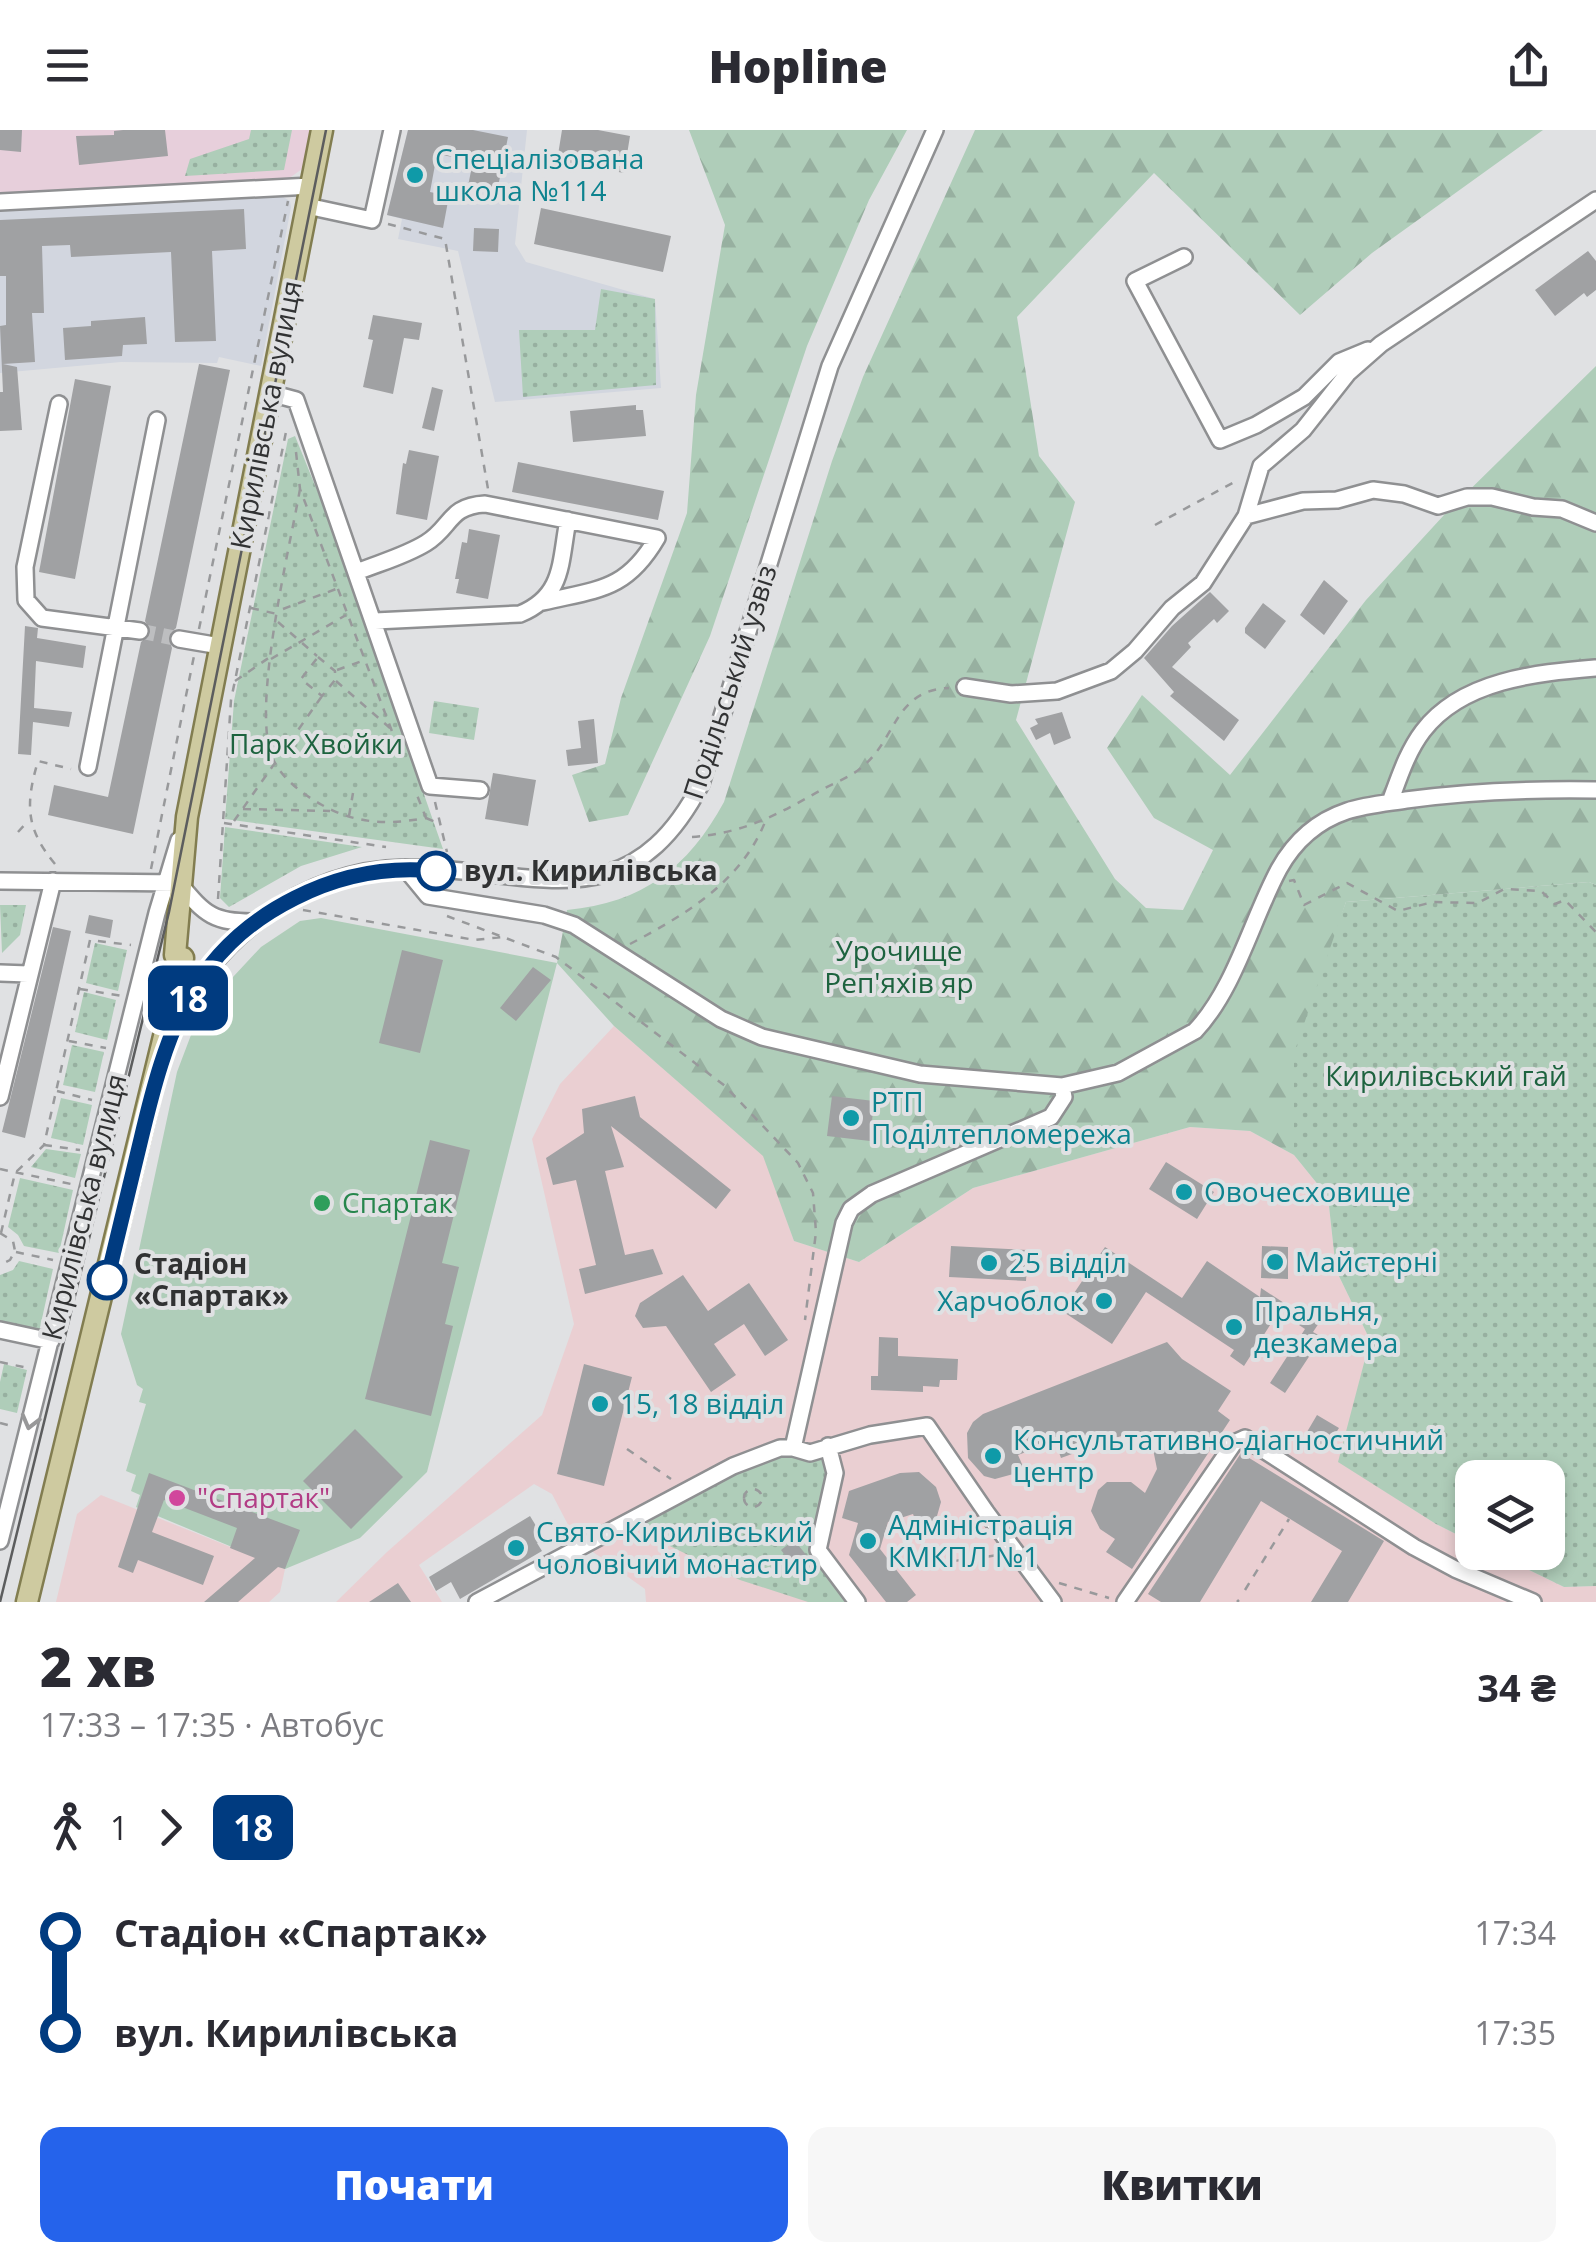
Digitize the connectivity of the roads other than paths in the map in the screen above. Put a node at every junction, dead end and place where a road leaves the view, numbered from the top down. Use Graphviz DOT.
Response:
graph roads {
  1 [pos="322,130"];
  2 [pos="392,130"];
  3 [pos="934,130"];
  4 [pos="302,199"];
  5 [pos="1596,200"];
  6 [pos="0,202"];
  7 [pos="1184,257"];
  8 [pos="1381,344"];
  9 [pos="270,393"];
  10 [pos="59,404"];
  11 [pos="157,420"];
  12 [pos="1246,516"];
  13 [pos="568,520"];
  14 [pos="1596,523"];
  15 [pos="357,572"];
  16 [pos="543,602"];
  17 [pos="375,621"];
  18 [pos="115,628"];
  19 [pos="140,632"];
  20 [pos="179,639"];
  21 [pos="220,646"];
  22 [pos="1595,668"];
  23 [pos="966,687"];
  24 [pos="88,768"];
  25 [pos="480,790"];
  26 [pos="1596,790"];
  27 [pos="1390,802"];
  28 [pos="406,868"];
  29 [pos="54,873"];
  30 [pos="0,882"];
  31 [pos="164,882"];
  32 [pos="256,922"];
  33 [pos="0,973"];
  34 [pos="28,974"];
  35 [pos="162,1055"];
  36 [pos="1062,1086"];
  37 [pos="1,1089"];
  38 [pos="0,1330"];
  39 [pos="51,1341"];
  40 [pos="828,1446"];
  41 [pos="793,1448"];
  42 [pos="0,1541"];
  43 [pos="27,1602"];
  44 [pos="477,1602"];
  45 [pos="857,1602"];
  46 [pos="1053,1602"];
  47 [pos="1123,1602"];
  48 [pos="1533,1602"];
  1 -- 4 [label="main road, Кирилівська вулиця"];
  2 -- 4 [label="street"];
  3 -- 28 [label="street, Подільський узвіз"];
  4 -- 6 [label="street"];
  4 -- 9 [label="main road, Кирилівська вулиця"];
  5 -- 8 [label="street"];
  7 -- 8 [label="street"];
  8 -- 12 [label="street"];
  9 -- 15 [label="street"];
  9 -- 21 [label="main road, Кирилівська вулиця"];
  10 -- 18 [label="street"];
  11 -- 18 [label="street"];
  12 -- 14 [label="street"];
  12 -- 23 [label="street"];
  13 -- 15 [label="street"];
  13 -- 16 [label="street"];
  13 -- 16 [label="street"];
  15 -- 17 [label="street"];
  16 -- 17 [label="street"];
  17 -- 25 [label="street"];
  18 -- 19 [label="street"];
  18 -- 24 [label="street"];
  20 -- 21 [label="street"];
  21 -- 31 [label="main road, Кирилівська вулиця"];
  22 -- 27 [label="street"];
  26 -- 27 [label="street"];
  27 -- 36 [label="street"];
  28 -- 32 [label="street, Подільський узвіз"];
  28 -- 36 [label="street"];
  29 -- 30 [label="street"];
  29 -- 31 [label="street"];
  29 -- 34 [label="street"];
  31 -- 32 [label="street"];
  31 -- 35 [label="main road, Кирилівська вулиця"];
  31 -- 39 [label="street, Кирилівська вулиця"];
  32 -- 35 [label="street, Подільський узвіз"];
  33 -- 34 [label="street"];
  34 -- 37 [label="street"];
  35 -- 43 [label="main road, Кирилівська вулиця"];
  36 -- 41 [label="street"];
  38 -- 39 [label="street"];
  39 -- 42 [label="street, Кирилівська вулиця, one-way"];
  40 -- 41 [label="street"];
  40 -- 45 [label="street"];
  40 -- 46 [label="street"];
  41 -- 44 [label="street"];
  47 -- 48 [label="street"];
}
